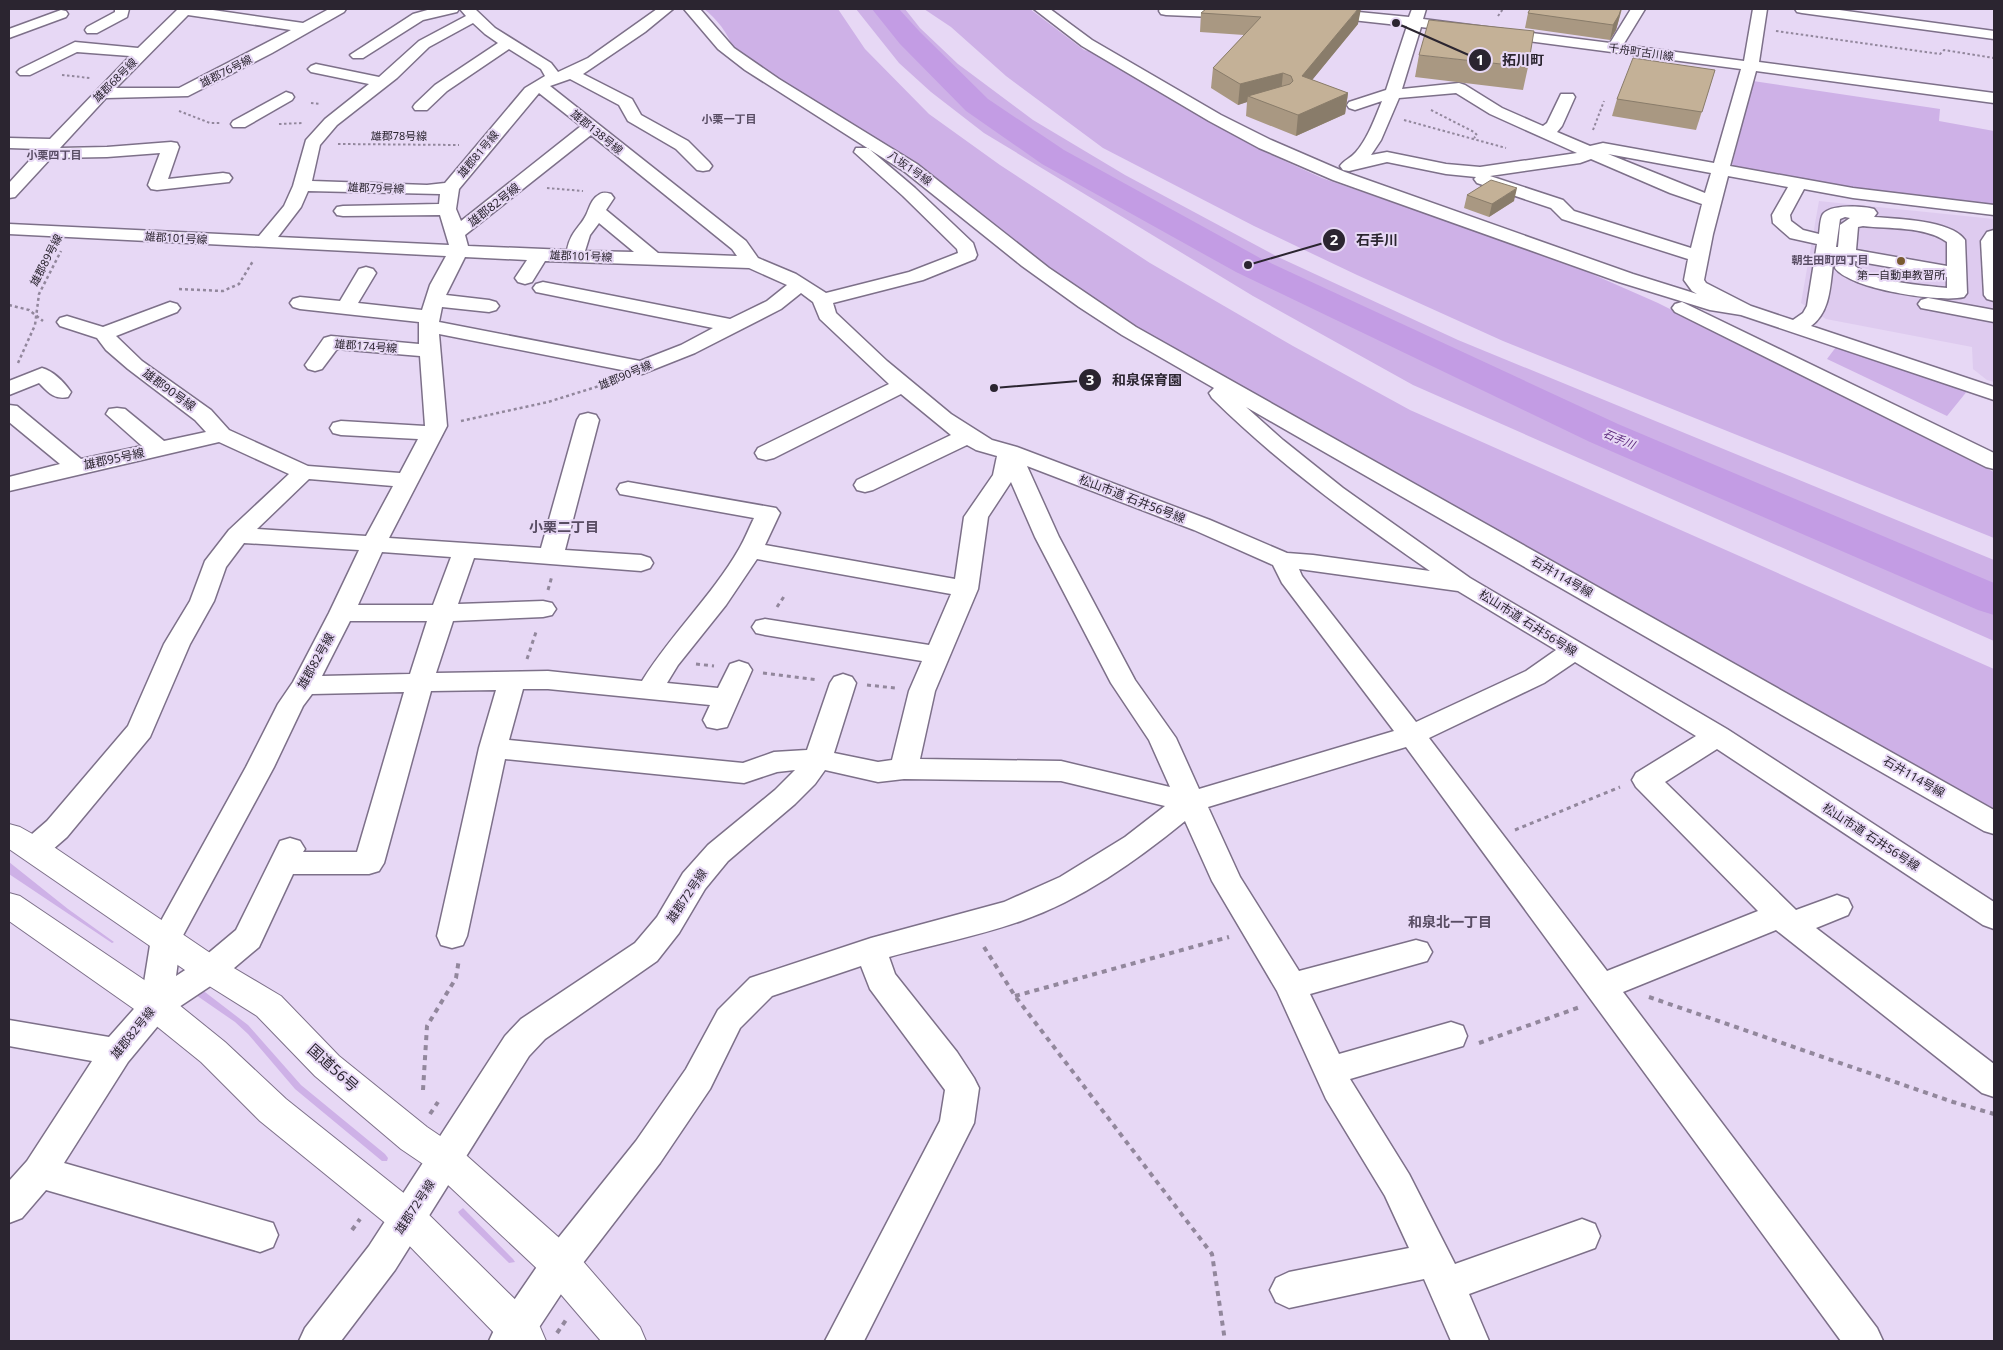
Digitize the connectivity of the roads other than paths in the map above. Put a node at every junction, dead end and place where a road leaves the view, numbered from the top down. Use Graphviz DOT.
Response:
graph roads {
  1 [pos="122,9"];
  2 [pos="185,9"];
  3 [pos="339,9"];
  4 [pos="411,9"];
  5 [pos="452,9"];
  6 [pos="692,9"];
  7 [pos="1041,9"];
  8 [pos="1638,9"];
  9 [pos="1760,9"];
  10 [pos="1802,9"];
  11 [pos="1166,11"];
  12 [pos="670,12"];
  13 [pos="471,13"];
  14 [pos="1284,13"];
  15 [pos="61,14"];
  16 [pos="1252,15"];
  17 [pos="1417,16"];
  18 [pos="305,28"];
  19 [pos="691,28"];
  20 [pos="92,30"];
  21 [pos="9,34"];
  22 [pos="1994,35"];
  23 [pos="714,36"];
  24 [pos="508,43"];
  25 [pos="1614,48"];
  26 [pos="267,50"];
  27 [pos="142,52"];
  28 [pos="289,53"];
  29 [pos="1750,66"];
  30 [pos="316,69"];
  31 [pos="25,72"];
  32 [pos="572,74"];
  33 [pos="547,81"];
  34 [pos="381,82"];
  35 [pos="102,92"];
  36 [pos="1400,94"];
  37 [pos="286,97"];
  38 [pos="1567,97"];
  39 [pos="1994,98"];
  40 [pos="1355,105"];
  41 [pos="421,107"];
  42 [pos="1234,112"];
  43 [pos="1215,118"];
  44 [pos="239,124"];
  45 [pos="590,127"];
  46 [pos="1546,133"];
  47 [pos="860,135"];
  48 [pos="9,143"];
  49 [pos="1265,144"];
  50 [pos="51,148"];
  51 [pos="1588,152"];
  52 [pos="1356,163"];
  53 [pos="703,166"];
  54 [pos="1722,169"];
  55 [pos="1472,172"];
  56 [pos="223,178"];
  57 [pos="1799,183"];
  58 [pos="302,186"];
  59 [pos="450,188"];
  60 [pos="9,193"];
  61 [pos="1712,201"];
  62 [pos="447,209"];
  63 [pos="1994,210"];
  64 [pos="343,212"];
  65 [pos="637,225"];
  66 [pos="1994,229"];
  67 [pos="9,230"];
  68 [pos="618,230"];
  69 [pos="1994,236"];
  70 [pos="264,242"];
  71 [pos="457,242"];
  72 [pos="1882,244"];
  73 [pos="1826,246"];
  74 [pos="539,255"];
  75 [pos="575,256"];
  76 [pos="1698,256"];
  77 [pos="653,259"];
  78 [pos="751,262"];
  79 [pos="1930,268"];
  80 [pos="366,273"];
  81 [pos="1956,273"];
  82 [pos="525,278"];
  83 [pos="1626,278"];
  84 [pos="1994,281"];
  85 [pos="799,285"];
  86 [pos="1822,285"];
  87 [pos="542,288"];
  88 [pos="1930,291"];
  89 [pos="822,300"];
  90 [pos="300,303"];
  91 [pos="489,306"];
  92 [pos="170,308"];
  93 [pos="346,308"];
  94 [pos="1744,310"];
  95 [pos="1994,316"];
  96 [pos="67,322"];
  97 [pos="430,323"];
  98 [pos="733,326"];
  99 [pos="1796,327"];
  100 [pos="1130,331"];
  101 [pos="104,334"];
  102 [pos="315,365"];
  103 [pos="1202,374"];
  104 [pos="903,385"];
  105 [pos="9,389"];
  106 [pos="60,392"];
  107 [pos="1994,394"];
  108 [pos="9,411"];
  109 [pos="117,414"];
  110 [pos="588,420"];
  111 [pos="341,428"];
  112 [pos="434,430"];
  113 [pos="220,435"];
  114 [pos="967,436"];
  115 [pos="160,449"];
  116 [pos="1009,452"];
  117 [pos="766,453"];
  118 [pos="1994,462"];
  119 [pos="77,467"];
  120 [pos="304,472"];
  121 [pos="407,480"];
  122 [pos="9,484"];
  123 [pos="865,485"];
  124 [pos="627,490"];
  125 [pos="237,535"];
  126 [pos="374,544"];
  127 [pos="751,550"];
  128 [pos="466,552"];
  129 [pos="551,556"];
  130 [pos="1282,560"];
  131 [pos="641,563"];
  132 [pos="1465,584"];
  133 [pos="966,589"];
  134 [pos="543,608"];
  135 [pos="442,613"];
  136 [pos="342,614"];
  137 [pos="765,626"];
  138 [pos="1573,651"];
  139 [pos="936,655"];
  140 [pos="740,670"];
  141 [pos="512,680"];
  142 [pos="420,682"];
  143 [pos="843,683"];
  144 [pos="304,685"];
  145 [pos="650,690"];
  146 [pos="1412,736"];
  147 [pos="1717,736"];
  148 [pos="493,748"];
  149 [pos="818,759"];
  150 [pos="904,769"];
  151 [pos="1190,802"];
  152 [pos="1994,822"];
  153 [pos="22,842"];
  154 [pos="9,905"];
  155 [pos="1837,907"];
  156 [pos="1994,917"];
  157 [pos="1786,920"];
  158 [pos="452,936"];
  159 [pos="166,939"];
  160 [pos="871,950"];
  161 [pos="1416,952"];
  162 [pos="210,970"];
  163 [pos="1291,986"];
  164 [pos="1607,989"];
  165 [pos="156,1006"];
  166 [pos="9,1033"];
  167 [pos="1451,1036"];
  168 [pos="116,1052"];
  169 [pos="1329,1071"];
  170 [pos="1994,1083"];
  171 [pos="445,1160"];
  172 [pos="39,1172"];
  173 [pos="9,1207"];
  174 [pos="407,1218"];
  175 [pos="260,1235"];
  176 [pos="1582,1236"];
  177 [pos="560,1264"];
  178 [pos="1440,1273"];
  179 [pos="1290,1290"];
  180 [pos="517,1337"];
  181 [pos="318,1341"];
  182 [pos="626,1341"];
  183 [pos="844,1341"];
  184 [pos="1470,1341"];
  185 [pos="1864,1341"];
  1 -- 20 [label="street"];
  2 -- 18 [label="street"];
  2 -- 27 [label="street, 雄郡68号線"];
  3 -- 18 [label="street, 雄郡76号線"];
  4 -- 5 [label="street"];
  6 -- 23 [label="street, 八坂1号線"];
  7 -- 43 [label="street"];
  8 -- 25 [label="street"];
  9 -- 29 [label="street"];
  10 -- 22 [label="street"];
  11 -- 16 [label="street"];
  12 -- 32 [label="street"];
  13 -- 24 [label="street, 雄郡138号線"];
  13 -- 34 [label="street"];
  14 -- 17 [label="street, 千舟町古川線"];
  15 -- 21 [label="street"];
  17 -- 25 [label="street, 千舟町古川線"];
  17 -- 36 [label="street"];
  18 -- 26 [label="street, 雄郡76号線"];
  19 -- 23 [label="street"];
  23 -- 47 [label="street, 八坂1号線"];
  24 -- 33 [label="street, 雄郡138号線"];
  24 -- 41 [label="street"];
  25 -- 29 [label="street, 千舟町古川線"];
  26 -- 28 [label="street"];
  26 -- 35 [label="street, 雄郡76号線"];
  27 -- 31 [label="street"];
  27 -- 35 [label="street, 雄郡68号線"];
  29 -- 39 [label="street, 千舟町古川線"];
  29 -- 54 [label="street"];
  30 -- 34 [label="street"];
  32 -- 33 [label="street"];
  32 -- 53 [label="street"];
  33 -- 45 [label="street, 雄郡138号線"];
  33 -- 59 [label="street, 雄郡81号線"];
  34 -- 58 [label="street"];
  35 -- 50 [label="street, 雄郡68号線"];
  36 -- 40 [label="street"];
  36 -- 46 [label="street"];
  36 -- 52 [label="street"];
  37 -- 44 [label="street"];
  38 -- 46 [label="street"];
  42 -- 43 [label="street"];
  43 -- 49 [label="street"];
  45 -- 71 [label="street, 雄郡82号線"];
  45 -- 78 [label="street, 雄郡138号線"];
  46 -- 51 [label="street"];
  47 -- 89 [label="street"];
  47 -- 100 [label="street, 八坂1号線"];
  48 -- 50 [label="street"];
  49 -- 52 [label="street"];
  49 -- 83 [label="street"];
  50 -- 56 [label="street"];
  50 -- 60 [label="street, 雄郡68号線"];
  51 -- 54 [label="street"];
  51 -- 55 [label="street"];
  51 -- 61 [label="street"];
  52 -- 55 [label="street"];
  54 -- 57 [label="street"];
  54 -- 61 [label="street"];
  55 -- 76 [label="street"];
  57 -- 63 [label="street"];
  57 -- 73 [label="street"];
  58 -- 59 [label="street, 雄郡79号線"];
  58 -- 70 [label="street"];
  59 -- 62 [label="street, 雄郡81号線"];
  61 -- 76 [label="street"];
  62 -- 64 [label="street"];
  62 -- 71 [label="street, 雄郡81号線"];
  65 -- 68 [label="street"];
  66 -- 73 [label="street"];
  67 -- 70 [label="street, 雄郡101号線"];
  68 -- 75 [label="street"];
  68 -- 77 [label="street"];
  69 -- 84 [label="street"];
  70 -- 71 [label="street, 雄郡101号線"];
  71 -- 74 [label="street, 雄郡101号線"];
  71 -- 97 [label="street, 雄郡82号線"];
  72 -- 73 [label="street"];
  72 -- 79 [label="street"];
  72 -- 81 [label="street"];
  72 -- 88 [label="street"];
  73 -- 86 [label="street"];
  74 -- 75 [label="street, 雄郡101号線"];
  74 -- 82 [label="street"];
  75 -- 77 [label="street, 雄郡101号線"];
  76 -- 94 [label="street"];
  77 -- 78 [label="street, 雄郡101号線"];
  78 -- 85 [label="street, 雄郡101号線"];
  79 -- 81 [label="street"];
  79 -- 88 [label="street"];
  80 -- 93 [label="street"];
  81 -- 88 [label="street"];
  83 -- 94 [label="street"];
  83 -- 118 [label="street"];
  85 -- 89 [label="street, 雄郡101号線"];
  85 -- 98 [label="street, 雄郡90号線"];
  86 -- 95 [label="street"];
  86 -- 99 [label="street"];
  87 -- 98 [label="street"];
  89 -- 104 [label="street, 松山市道 石井56号線"];
  90 -- 93 [label="street"];
  91 -- 97 [label="street"];
  92 -- 101 [label="street"];
  93 -- 97 [label="street"];
  94 -- 99 [label="street"];
  96 -- 101 [label="street"];
  97 -- 98 [label="street, 雄郡90号線"];
  97 -- 102 [label="street, 雄郡174号線"];
  97 -- 112 [label="street"];
  99 -- 107 [label="street"];
  100 -- 103 [label="street, 石井114号線"];
  101 -- 113 [label="street, 雄郡90号線"];
  103 -- 132 [label="street"];
  103 -- 152 [label="street, 石井114号線"];
  104 -- 114 [label="street, 松山市道 石井56号線"];
  104 -- 117 [label="street"];
  105 -- 106 [label="street"];
  108 -- 119 [label="street"];
  109 -- 115 [label="street"];
  110 -- 129 [label="street"];
  111 -- 112 [label="street"];
  112 -- 121 [label="street, 雄郡82号線"];
  113 -- 115 [label="street, 雄郡95号線"];
  113 -- 120 [label="street, 雄郡90号線"];
  114 -- 116 [label="street, 松山市道 石井56号線"];
  114 -- 123 [label="street"];
  115 -- 119 [label="street, 雄郡95号線"];
  116 -- 130 [label="street, 松山市道 石井56号線"];
  116 -- 133 [label="street"];
  116 -- 151 [label="street"];
  119 -- 122 [label="street, 雄郡95号線"];
  120 -- 121 [label="street, 雄郡90号線"];
  120 -- 125 [label="street"];
  121 -- 126 [label="street, 雄郡82号線"];
  124 -- 127 [label="street"];
  125 -- 126 [label="street"];
  125 -- 153 [label="street"];
  126 -- 128 [label="street"];
  126 -- 136 [label="street, 雄郡82号線"];
  127 -- 133 [label="street"];
  127 -- 145 [label="street"];
  128 -- 129 [label="street"];
  128 -- 135 [label="street"];
  129 -- 131 [label="street"];
  130 -- 132 [label="street, 松山市道 石井56号線"];
  130 -- 146 [label="street"];
  132 -- 138 [label="street, 松山市道 石井56号線"];
  133 -- 139 [label="street"];
  134 -- 135 [label="street"];
  135 -- 136 [label="street"];
  135 -- 142 [label="street"];
  136 -- 144 [label="street, 雄郡82号線"];
  137 -- 139 [label="street"];
  138 -- 146 [label="street"];
  138 -- 147 [label="street, 松山市道 石井56号線"];
  139 -- 150 [label="street"];
  140 -- 145 [label="street"];
  141 -- 142 [label="street"];
  141 -- 145 [label="street"];
  141 -- 148 [label="street"];
  142 -- 144 [label="street"];
  142 -- 162 [label="street"];
  143 -- 149 [label="street, 雄郡72号線"];
  144 -- 159 [label="street, 雄郡82号線"];
  146 -- 151 [label="street"];
  146 -- 164 [label="street"];
  147 -- 156 [label="street, 松山市道 石井56号線"];
  147 -- 157 [label="street"];
  148 -- 149 [label="street"];
  148 -- 158 [label="street"];
  149 -- 150 [label="street"];
  149 -- 171 [label="street, 雄郡72号線"];
  150 -- 151 [label="street"];
  151 -- 160 [label="street"];
  151 -- 163 [label="street"];
  153 -- 159 [label="highway, 国道56号"];
  154 -- 165 [label="highway"];
  155 -- 157 [label="street"];
  157 -- 164 [label="street"];
  157 -- 170 [label="street"];
  159 -- 162 [label="highway, 国道56号"];
  159 -- 165 [label="street, 雄郡82号線"];
  160 -- 177 [label="street"];
  160 -- 183 [label="street"];
  161 -- 163 [label="street"];
  162 -- 165 [label="street"];
  162 -- 171 [label="highway, 国道56号"];
  163 -- 169 [label="street"];
  164 -- 185 [label="street"];
  165 -- 168 [label="street, 雄郡82号線"];
  165 -- 174 [label="highway"];
  166 -- 168 [label="street"];
  167 -- 169 [label="street"];
  168 -- 172 [label="street, 雄郡82号線"];
  169 -- 178 [label="street"];
  171 -- 174 [label="street, 雄郡72号線"];
  171 -- 177 [label="highway, 国道56号"];
  172 -- 173 [label="street, 雄郡82号線"];
  172 -- 175 [label="street"];
  174 -- 180 [label="highway"];
  174 -- 181 [label="street, 雄郡72号線"];
  176 -- 178 [label="street"];
  177 -- 180 [label="street"];
  177 -- 182 [label="highway, 国道56号"];
  178 -- 179 [label="street"];
  178 -- 184 [label="street"];
}
